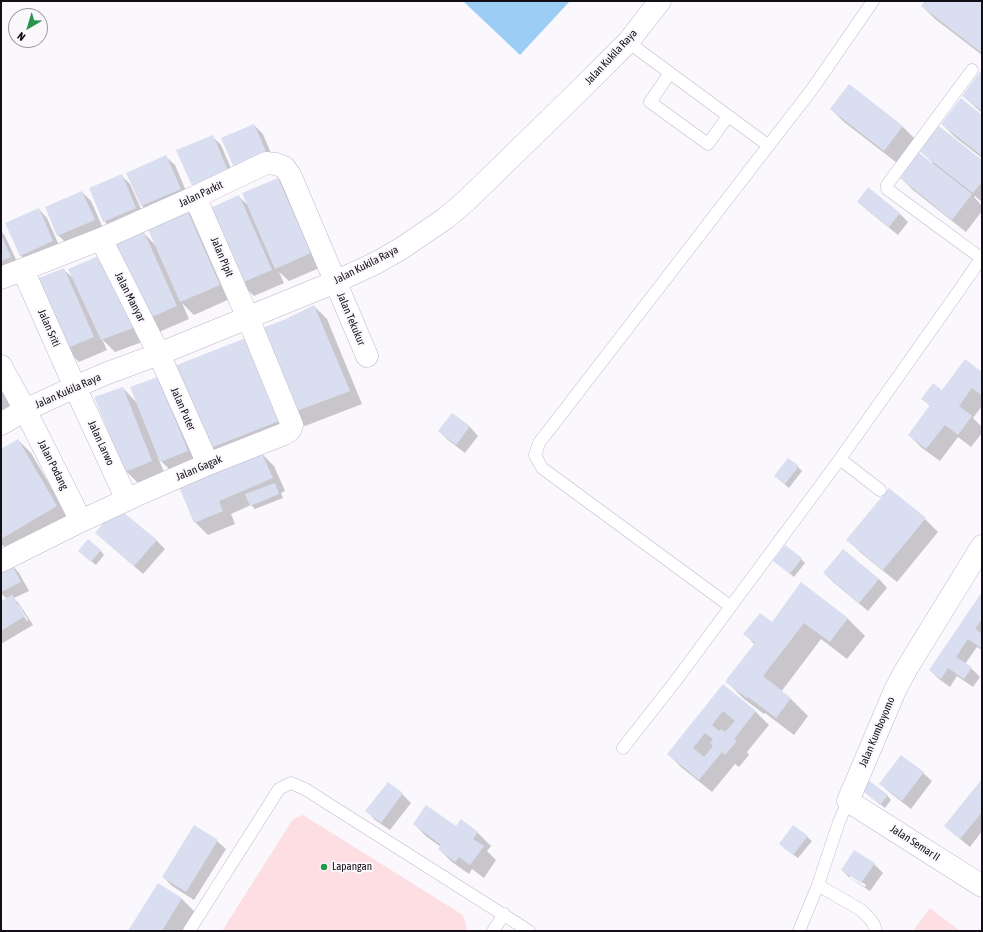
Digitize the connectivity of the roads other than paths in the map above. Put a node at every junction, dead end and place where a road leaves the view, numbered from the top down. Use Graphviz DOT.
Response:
graph roads {
  1 [pos="660,1"];
  2 [pos="874,1"];
  3 [pos="628,42"];
  4 [pos="972,70"];
  5 [pos="670,73"];
  6 [pos="728,116"];
  7 [pos="768,146"];
  8 [pos="195,197"];
  9 [pos="101,239"];
  10 [pos="981,258"];
  11 [pos="23,270"];
  12 [pos="1,278"];
  13 [pos="335,282"];
  14 [pos="248,318"];
  15 [pos="159,354"];
  16 [pos="367,356"];
  17 [pos="1,366"];
  18 [pos="75,387"];
  19 [pos="25,410"];
  20 [pos="1,424"];
  21 [pos="840,459"];
  22 [pos="208,464"];
  23 [pos="880,490"];
  24 [pos="127,500"];
  25 [pos="81,521"];
  26 [pos="982,546"];
  27 [pos="1,561"];
  28 [pos="730,606"];
  29 [pos="624,748"];
  30 [pos="848,800"];
  31 [pos="818,885"];
  32 [pos="982,885"];
  33 [pos="504,914"];
  34 [pos="189,931"];
  35 [pos="493,931"];
  36 [pos="529,931"];
  37 [pos="799,931"];
  38 [pos="876,931"];
  1 -- 3 [label="street, Jalan Kukila Raya"];
  2 -- 7 [label="lane"];
  3 -- 5 [label="lane"];
  3 -- 13 [label="street, Jalan Kukila Raya"];
  4 -- 10 [label="lane"];
  5 -- 6 [label="lane"];
  5 -- 6 [label="lane"];
  6 -- 7 [label="lane"];
  7 -- 28 [label="lane"];
  8 -- 9 [label="street, Jalan Parkit"];
  8 -- 13 [label="street, Jalan Parkit"];
  8 -- 14 [label="street, Jalan Pipit"];
  9 -- 11 [label="street, Jalan Parkit"];
  9 -- 15 [label="street, Jalan Manyar"];
  10 -- 21 [label="lane"];
  11 -- 12 [label="street, Jalan Parkit"];
  11 -- 18 [label="street, Jalan Sriti"];
  13 -- 14 [label="street, Jalan Kukila Raya"];
  13 -- 16 [label="street, Jalan Tekukur"];
  14 -- 15 [label="street, Jalan Kukila Raya"];
  14 -- 22 [label="street, Jalan Gagak"];
  15 -- 18 [label="street, Jalan Kukila Raya"];
  15 -- 22 [label="street, Jalan Puter"];
  17 -- 19 [label="street, Jalan Podang"];
  18 -- 19 [label="street, Jalan Kukila Raya"];
  18 -- 24 [label="street, Jalan Larwo"];
  19 -- 20 [label="street, Jalan Kukila Raya"];
  19 -- 25 [label="street, Jalan Podang"];
  21 -- 23 [label="lane"];
  21 -- 28 [label="lane"];
  22 -- 24 [label="street, Jalan Gagak"];
  24 -- 25 [label="street, Jalan Gagak"];
  25 -- 27 [label="street, Jalan Gagak"];
  26 -- 30 [label="street, Jalan Kumboyomo"];
  28 -- 29 [label="lane"];
  30 -- 31 [label="lane, Jalan Kumboyomo"];
  30 -- 32 [label="street, Jalan Semar II"];
  31 -- 37 [label="lane, Jalan Kumboyomo"];
  31 -- 38 [label="lane"];
  33 -- 34 [label="lane"];
  33 -- 35 [label="lane"];
  33 -- 36 [label="lane"];
}
